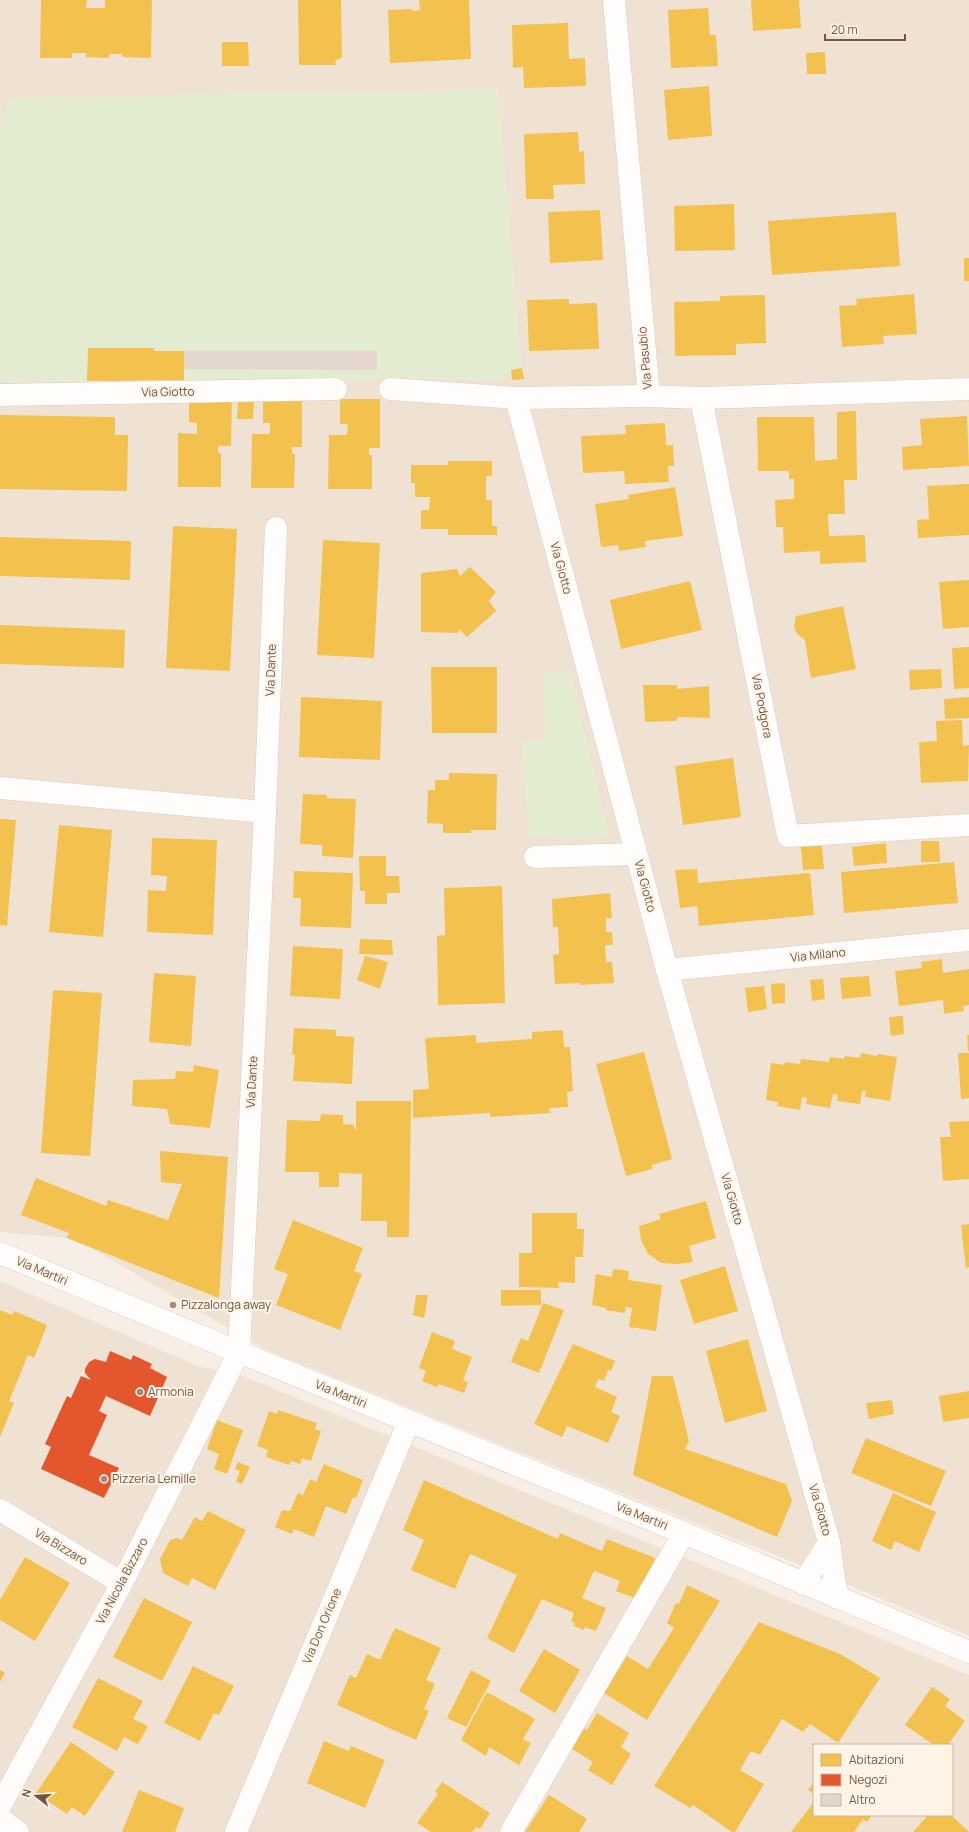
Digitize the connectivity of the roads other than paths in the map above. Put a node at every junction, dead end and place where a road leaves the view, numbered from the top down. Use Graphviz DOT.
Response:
graph roads {
  1 [pos="614,0"];
  2 [pos="390,388"];
  3 [pos="336,389"];
  4 [pos="969,389"];
  5 [pos="0,395"];
  6 [pos="649,396"];
  7 [pos="516,398"];
  8 [pos="701,398"];
  9 [pos="276,528"];
  10 [pos="0,788"];
  11 [pos="265,812"];
  12 [pos="969,825"];
  13 [pos="636,854"];
  14 [pos="535,857"];
  15 [pos="969,940"];
  16 [pos="667,970"];
  17 [pos="0,1253"];
  18 [pos="239,1352"];
  19 [pos="408,1421"];
  20 [pos="0,1510"];
  21 [pos="684,1533"];
  22 [pos="829,1542"];
  23 [pos="122,1583"];
  24 [pos="803,1584"];
  25 [pos="837,1598"];
  26 [pos="969,1652"];
  27 [pos="0,1806"];
  28 [pos="0,1819"];
  29 [pos="18,1832"];
  30 [pos="236,1832"];
  31 [pos="511,1832"];
  1 -- 6 [label="street, Via Pasubio"];
  2 -- 7 [label="street"];
  3 -- 5 [label="street, Via Giotto"];
  4 -- 8 [label="street, Via Pasubio"];
  6 -- 7 [label="street"];
  6 -- 8 [label="street, Via Pasubio"];
  7 -- 13 [label="street, Via Giotto"];
  8 -- 12 [label="street, Via Podgora"];
  9 -- 11 [label="street, Via Dante"];
  10 -- 11 [label="street"];
  11 -- 18 [label="street, Via Dante"];
  13 -- 14 [label="street, Via Giotto"];
  13 -- 16 [label="street, Via Giotto"];
  15 -- 16 [label="street, Via Milano"];
  16 -- 22 [label="street, Via Giotto"];
  17 -- 18 [label="street, Via Martiri"];
  18 -- 19 [label="street, Via Martiri"];
  18 -- 23 [label="street, Via Nicola Bizzaro"];
  19 -- 21 [label="street, Via Martiri"];
  19 -- 30 [label="street, Via Don Orione"];
  20 -- 23 [label="street, Via Bizzaro"];
  21 -- 24 [label="street, Via Martiri"];
  21 -- 31 [label="street, Via Martiri"];
  22 -- 24 [label="street, Via Giotto"];
  22 -- 25 [label="street, Via Giotto"];
  23 -- 27 [label="street, Via Nicola Bizzaro"];
  24 -- 25 [label="street, Via Martiri"];
  25 -- 26 [label="street, Via Martiri"];
  28 -- 29 [label="street"];
}
